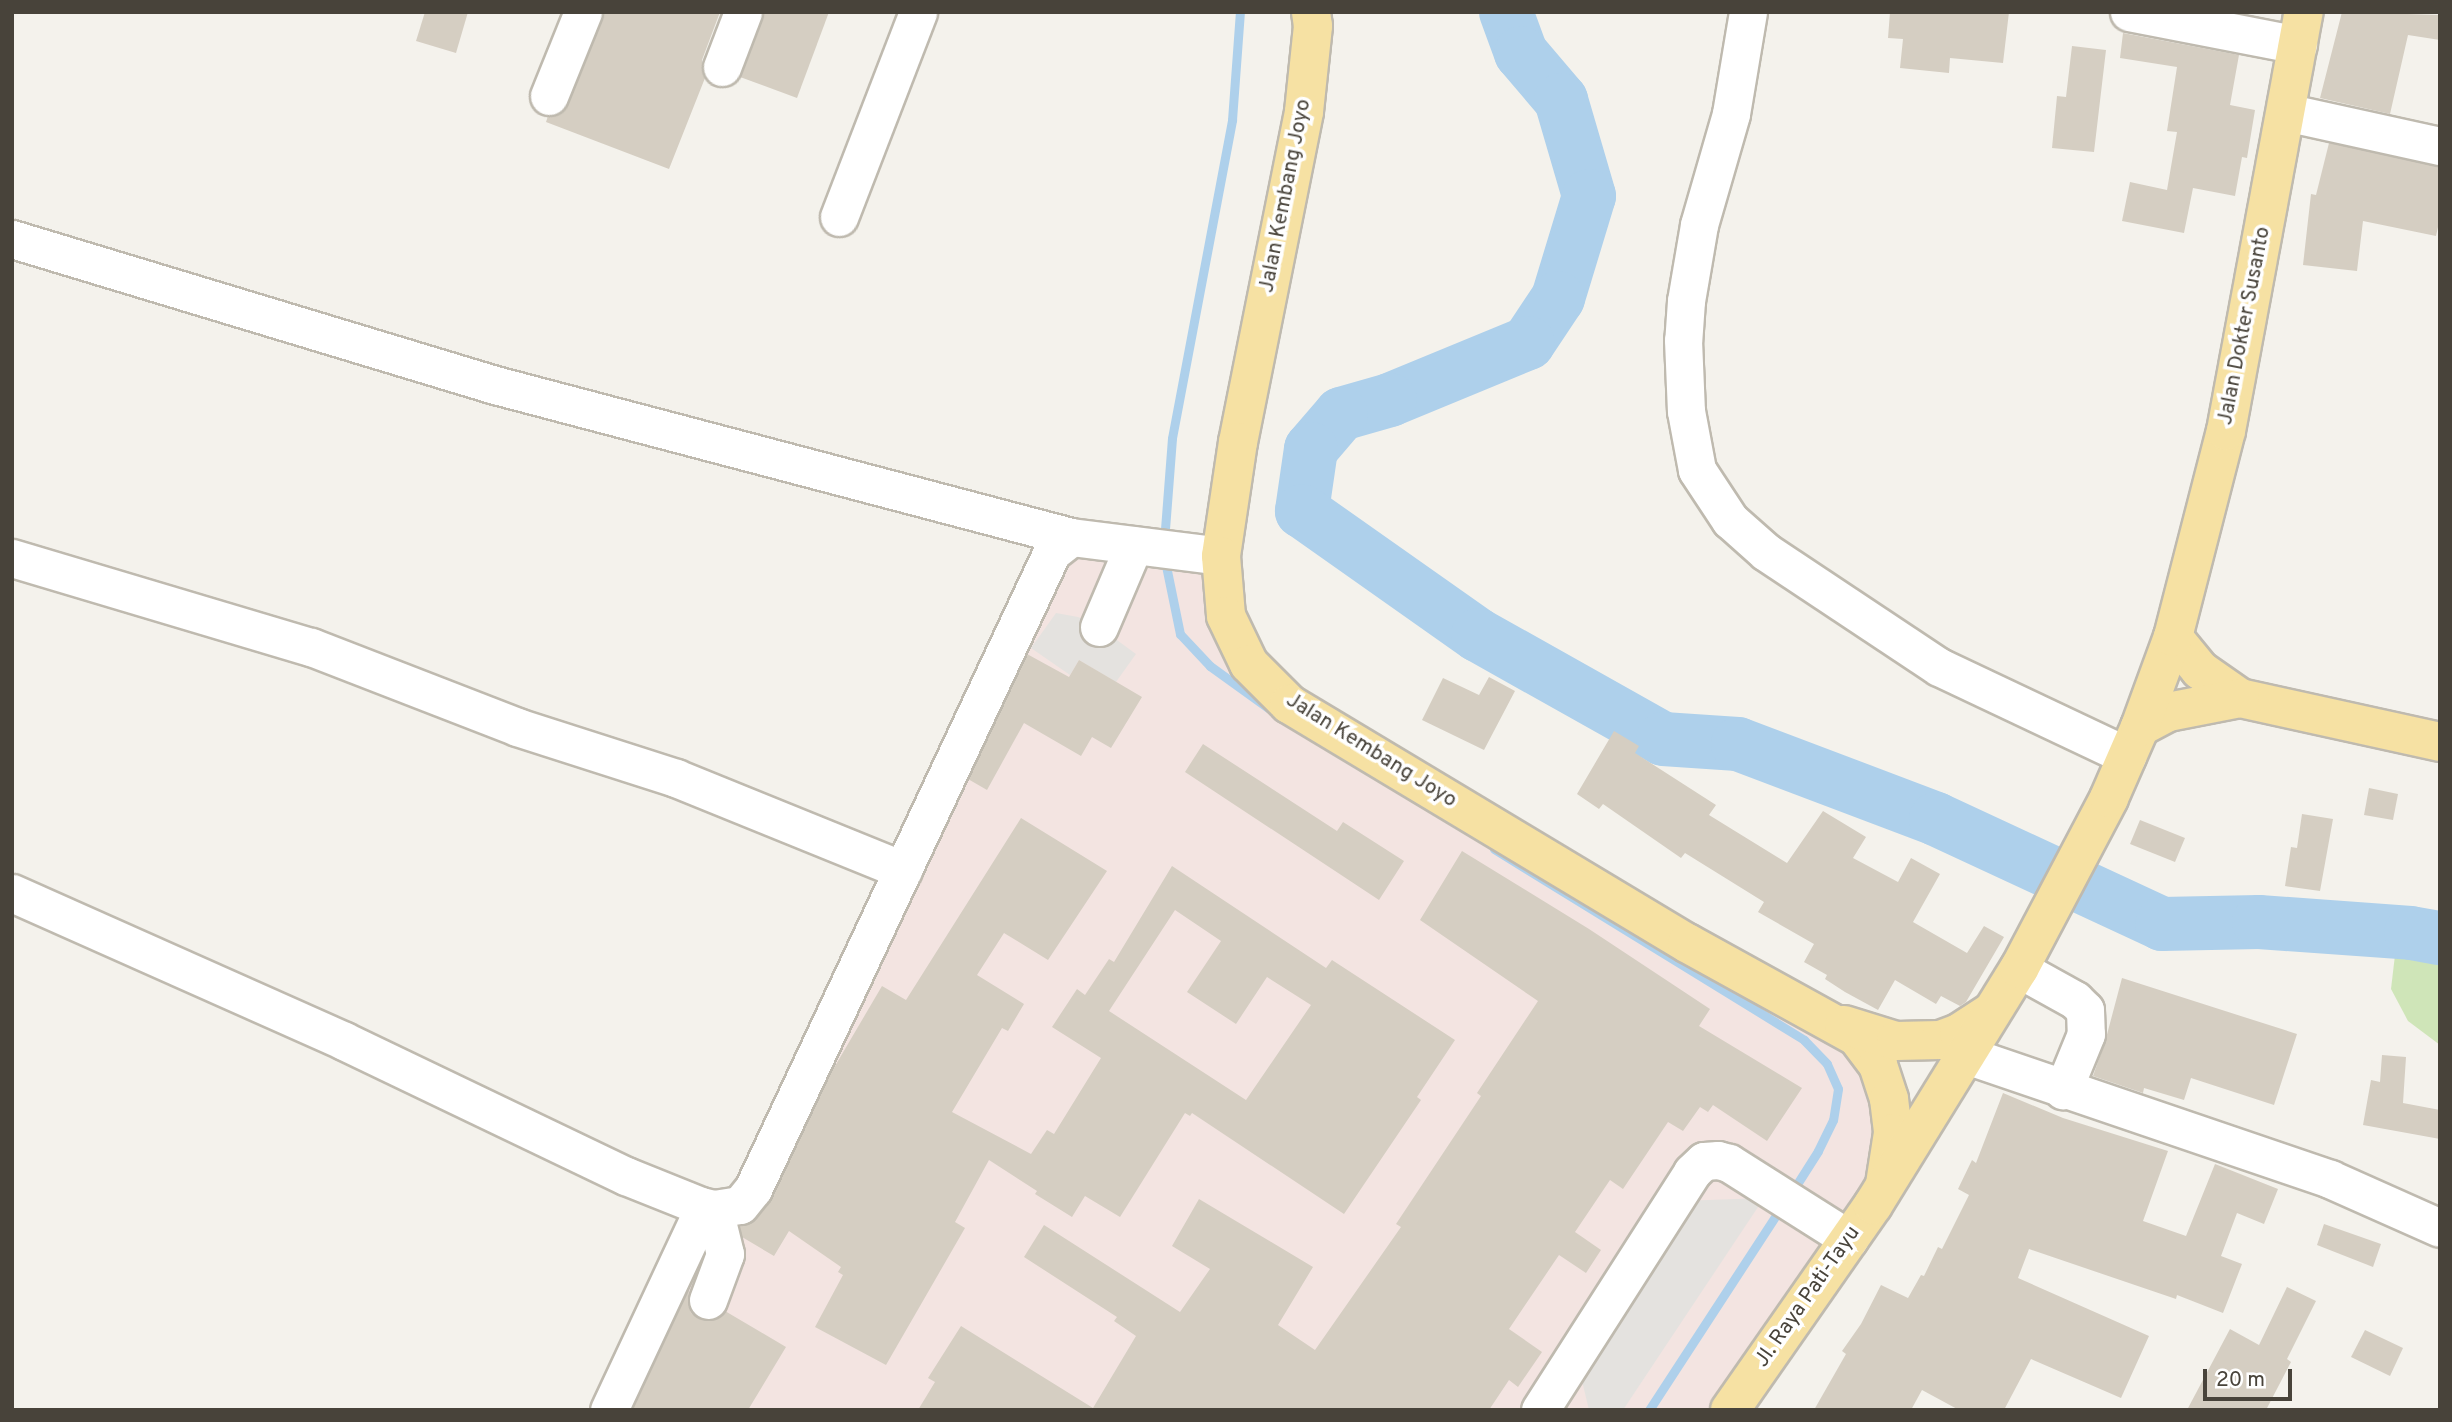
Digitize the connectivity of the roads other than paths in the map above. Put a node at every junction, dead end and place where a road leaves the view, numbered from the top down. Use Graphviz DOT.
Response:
graph roads {
  1 [pos="583,12"];
  2 [pos="743,12"];
  3 [pos="918,12"];
  4 [pos="1311,12"];
  5 [pos="1748,12"];
  6 [pos="2129,12"];
  7 [pos="2301,29"];
  8 [pos="722,67"];
  9 [pos="549,96"];
  10 [pos="2285,112"];
  11 [pos="2440,146"];
  12 [pos="838,217"];
  13 [pos="12,239"];
  14 [pos="1070,537"];
  15 [pos="1134,545"];
  16 [pos="1221,556"];
  17 [pos="12,558"];
  18 [pos="1099,627"];
  19 [pos="2173,637"];
  20 [pos="2240,698"];
  21 [pos="2133,741"];
  22 [pos="2440,742"];
  23 [pos="903,870"];
  24 [pos="12,893"];
  25 [pos="2025,958"];
  26 [pos="1993,1011"];
  27 [pos="1846,1029"];
  28 [pos="1966,1055"];
  29 [pos="2063,1090"];
  30 [pos="1885,1184"];
  31 [pos="706,1216"];
  32 [pos="2440,1228"];
  33 [pos="1849,1239"];
  34 [pos="708,1300"];
  35 [pos="609,1410"];
  36 [pos="1539,1410"];
  37 [pos="1730,1410"];
  1 -- 9 [label="street"];
  2 -- 8 [label="street"];
  3 -- 12 [label="street"];
  4 -- 16 [label="main road, Jalan Kembang Joyo"];
  5 -- 21 [label="street"];
  6 -- 7 [label="street"];
  7 -- 10 [label="main road, Jalan Dokter Susanto"];
  10 -- 11 [label="street"];
  10 -- 19 [label="main road, Jalan Dokter Susanto"];
  13 -- 14 [label="street"];
  14 -- 15 [label="street"];
  14 -- 23 [label="street"];
  15 -- 16 [label="street"];
  15 -- 18 [label="street"];
  16 -- 27 [label="main road, Jalan Kembang Joyo"];
  17 -- 23 [label="street"];
  19 -- 20 [label="main road"];
  19 -- 21 [label="main road, Jalan Dokter Susanto"];
  20 -- 21 [label="main road"];
  20 -- 22 [label="main road"];
  21 -- 25 [label="main road, Jalan Dokter Susanto"];
  23 -- 31 [label="street"];
  24 -- 31 [label="street"];
  25 -- 26 [label="main road, Jl. Raya Pati-Tayu"];
  25 -- 29 [label="street"];
  26 -- 27 [label="main road, Jalan Kembang Joyo"];
  26 -- 28 [label="main road, Jl. Raya Pati-Tayu"];
  27 -- 30 [label="main road"];
  28 -- 29 [label="street"];
  28 -- 30 [label="main road, Jl. Raya Pati-Tayu"];
  29 -- 32 [label="street"];
  30 -- 33 [label="main road, Jl. Raya Pati-Tayu"];
  31 -- 34 [label="street"];
  31 -- 35 [label="street"];
  33 -- 36 [label="street"];
  33 -- 37 [label="main road, Jl. Raya Pati-Tayu"];
}
